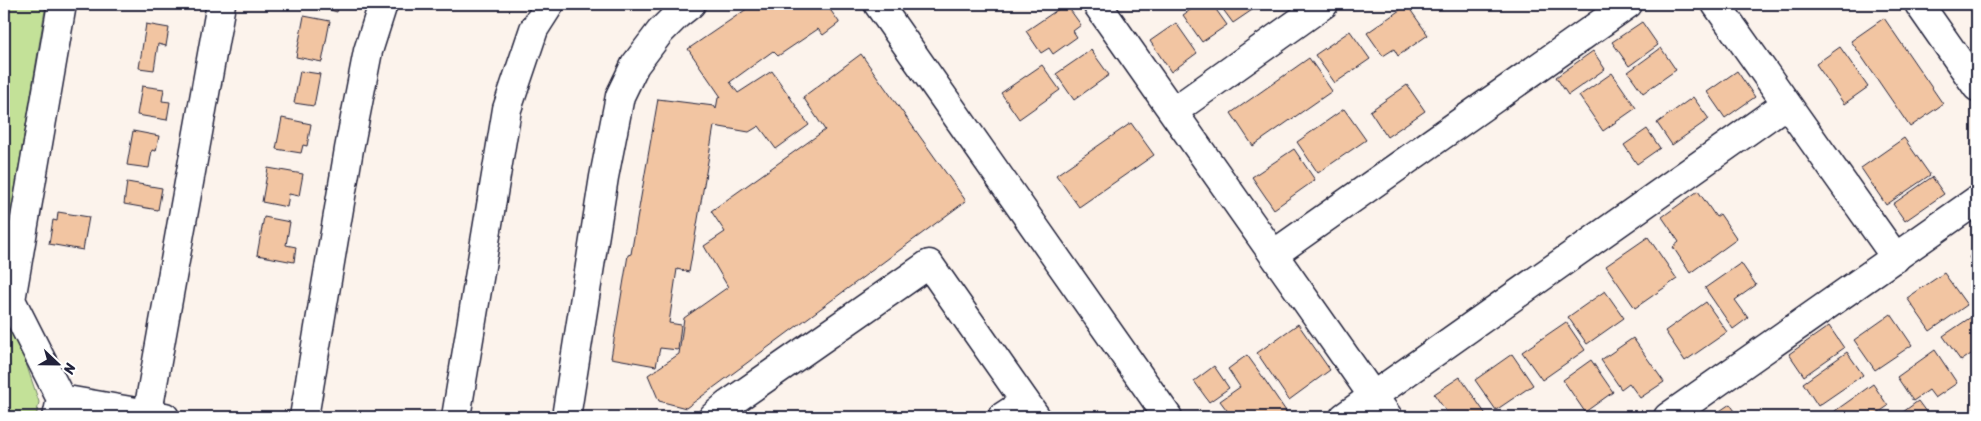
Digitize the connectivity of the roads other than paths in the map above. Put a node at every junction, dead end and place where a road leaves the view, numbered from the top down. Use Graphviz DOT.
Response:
graph roads {
  1 [pos="62,4"];
  2 [pos="221,4"];
  3 [pos="383,4"];
  4 [pos="550,4"];
  5 [pos="691,4"];
  6 [pos="878,4"];
  7 [pos="1097,4"];
  8 [pos="1324,4"];
  9 [pos="1628,4"];
  10 [pos="1716,4"];
  11 [pos="1925,6"];
  12 [pos="1977,87"];
  13 [pos="1786,104"];
  14 [pos="1174,111"];
  15 [pos="1977,200"];
  16 [pos="1274,254"];
  17 [pos="1896,258"];
  18 [pos="1381,407"];
  19 [pos="59,408"];
  20 [pos="1031,409"];
  21 [pos="154,416"];
  22 [pos="304,417"];
  23 [pos="456,417"];
  24 [pos="566,417"];
  25 [pos="713,417"];
  26 [pos="1002,417"];
  27 [pos="1168,417"];
  28 [pos="1344,417"];
  29 [pos="1668,417"];
  1 -- 19 [label="street"];
  2 -- 21 [label="street"];
  3 -- 22 [label="street"];
  4 -- 23 [label="street"];
  5 -- 24 [label="street"];
  6 -- 27 [label="street"];
  7 -- 14 [label="street"];
  8 -- 14 [label="street"];
  9 -- 16 [label="street"];
  10 -- 13 [label="street"];
  11 -- 12 [label="street"];
  13 -- 17 [label="street"];
  13 -- 18 [label="street"];
  14 -- 16 [label="street"];
  15 -- 17 [label="street"];
  16 -- 18 [label="street"];
  17 -- 29 [label="street"];
  18 -- 28 [label="street"];
  19 -- 21 [label="street"];
  20 -- 25 [label="street"];
  20 -- 26 [label="street"];
}
